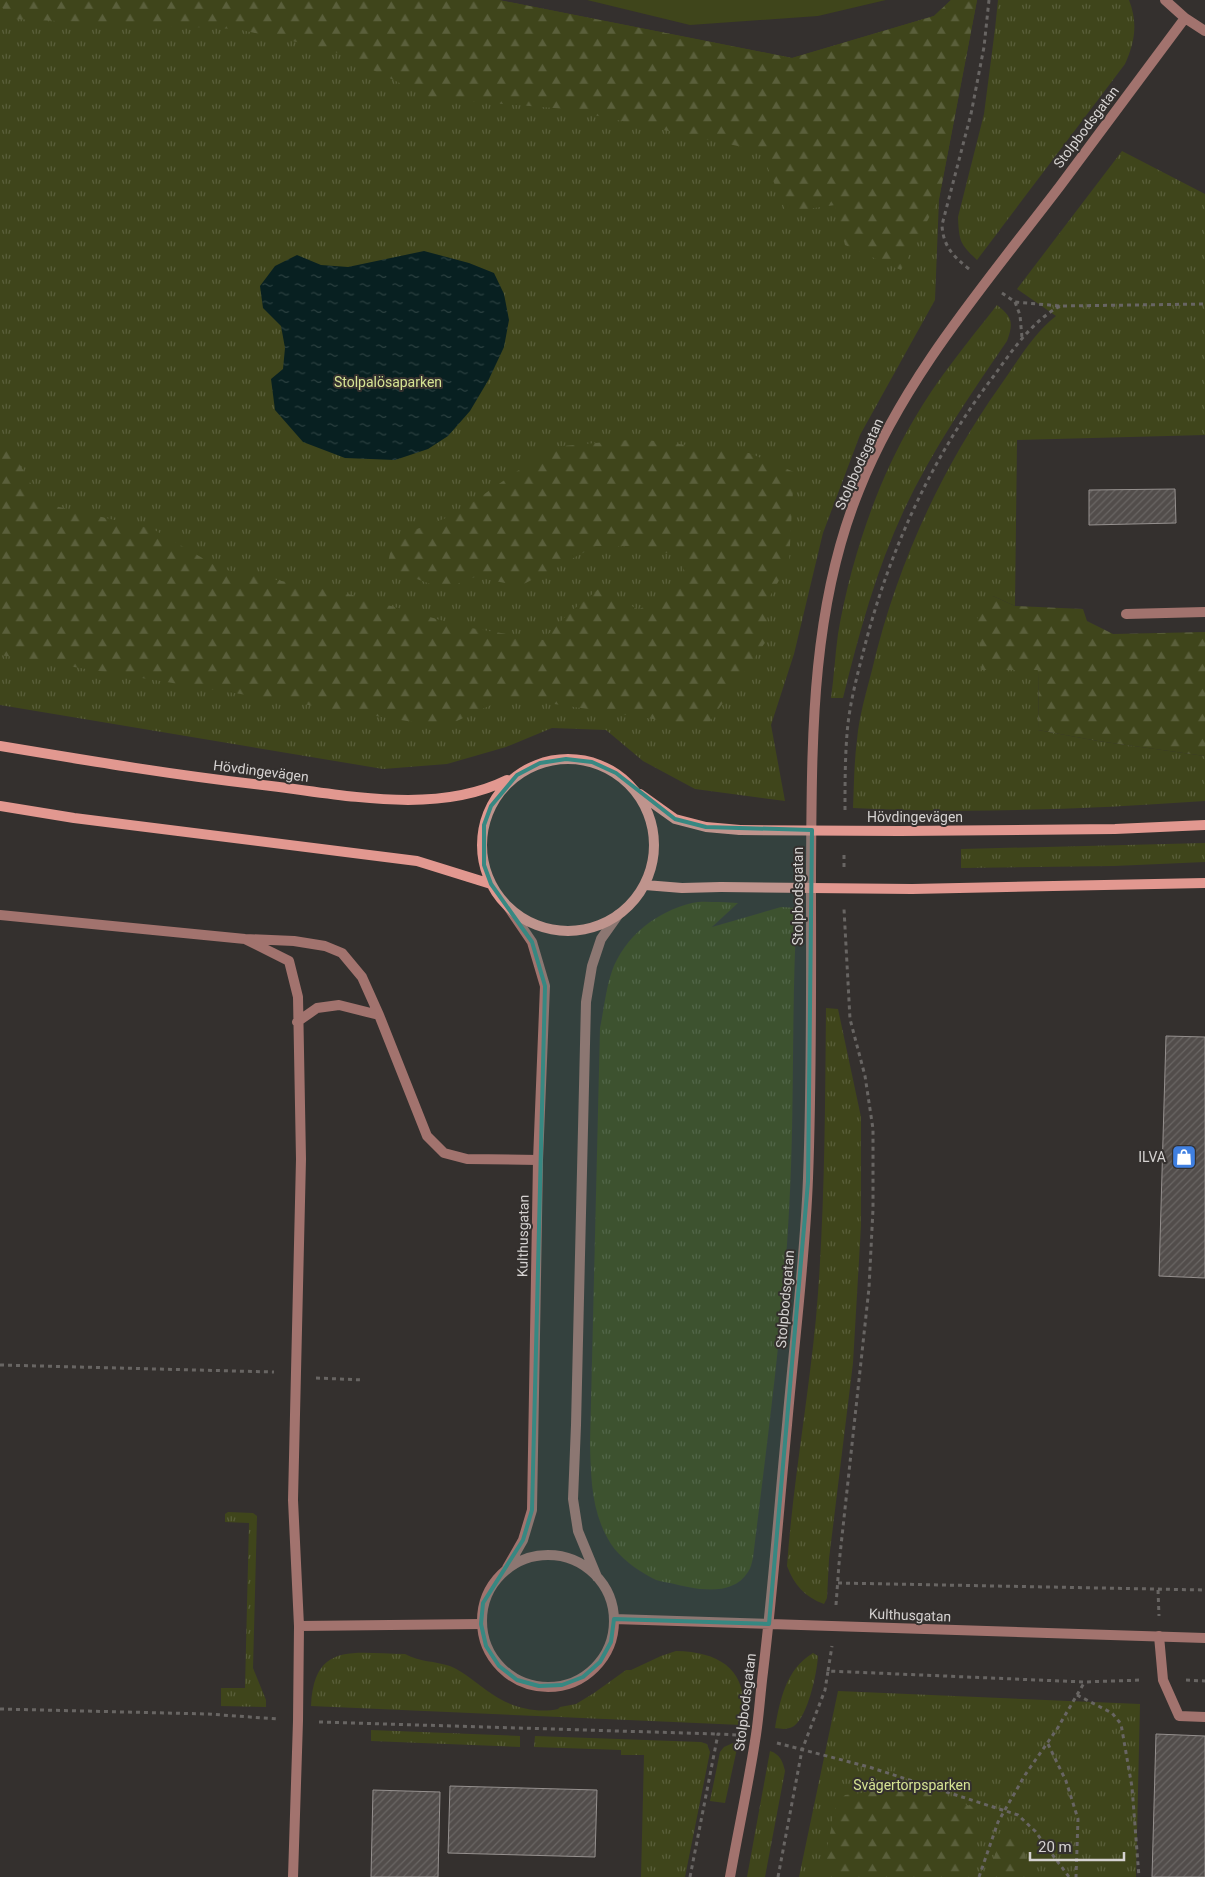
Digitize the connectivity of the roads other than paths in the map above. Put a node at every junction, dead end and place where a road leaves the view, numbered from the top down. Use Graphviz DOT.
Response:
graph roads {
  1 [pos="1165,0"];
  2 [pos="1184,18"];
  3 [pos="1205,31"];
  4 [pos="1205,612"];
  5 [pos="1126,614"];
  6 [pos="0,746"];
  7 [pos="517,775"];
  8 [pos="636,791"];
  9 [pos="0,806"];
  10 [pos="1205,825"];
  11 [pos="1205,883"];
  12 [pos="491,884"];
  13 [pos="645,885"];
  14 [pos="509,908"];
  15 [pos="0,915"];
  16 [pos="618,915"];
  17 [pos="245,939"];
  18 [pos="380,1015"];
  19 [pos="297,1022"];
  20 [pos="538,1160"];
  21 [pos="507,1568"];
  22 [pos="597,1576"];
  23 [pos="614,1619"];
  24 [pos="481,1624"];
  25 [pos="768,1624"];
  26 [pos="299,1626"];
  27 [pos="1159,1636"];
  28 [pos="1205,1638"];
  29 [pos="1205,1717"];
  30 [pos="294,1877"];
  31 [pos="730,1877"];
  1 -- 2 [label="street"];
  2 -- 3 [label="street"];
  2 -- 25 [label="street, Stolpbodsgatan"];
  4 -- 5 [label="street"];
  6 -- 7 [label="street, Hövdingevägen"];
  7 -- 8 [label="street, Hövdingevägen"];
  7 -- 12 [label="street, Hövdingevägen"];
  8 -- 10 [label="street, Hövdingevägen, bridge"];
  8 -- 13 [label="street, Hövdingevägen"];
  9 -- 12 [label="street"];
  11 -- 13 [label="street, bridge"];
  12 -- 14 [label="street, Hövdingevägen"];
  13 -- 16 [label="street, Hövdingevägen"];
  14 -- 16 [label="street, Hövdingevägen"];
  14 -- 20 [label="street, Kulthusgatan"];
  15 -- 17 [label="street"];
  16 -- 22 [label="street, Kulthusgatan"];
  17 -- 18 [label="street"];
  17 -- 19 [label="street"];
  18 -- 19 [label="street"];
  18 -- 20 [label="street"];
  19 -- 26 [label="street"];
  20 -- 21 [label="street, Kulthusgatan"];
  21 -- 22 [label="street, Kulthusgatan"];
  21 -- 24 [label="street, Kulthusgatan"];
  22 -- 23 [label="street, Kulthusgatan"];
  23 -- 24 [label="street, Kulthusgatan"];
  23 -- 25 [label="street, Kulthusgatan"];
  24 -- 26 [label="street"];
  25 -- 27 [label="street, Kulthusgatan"];
  25 -- 31 [label="street, Stolpbodsgatan"];
  26 -- 30 [label="street"];
  27 -- 28 [label="street, Kulthusgatan"];
  27 -- 29 [label="street"];
}
